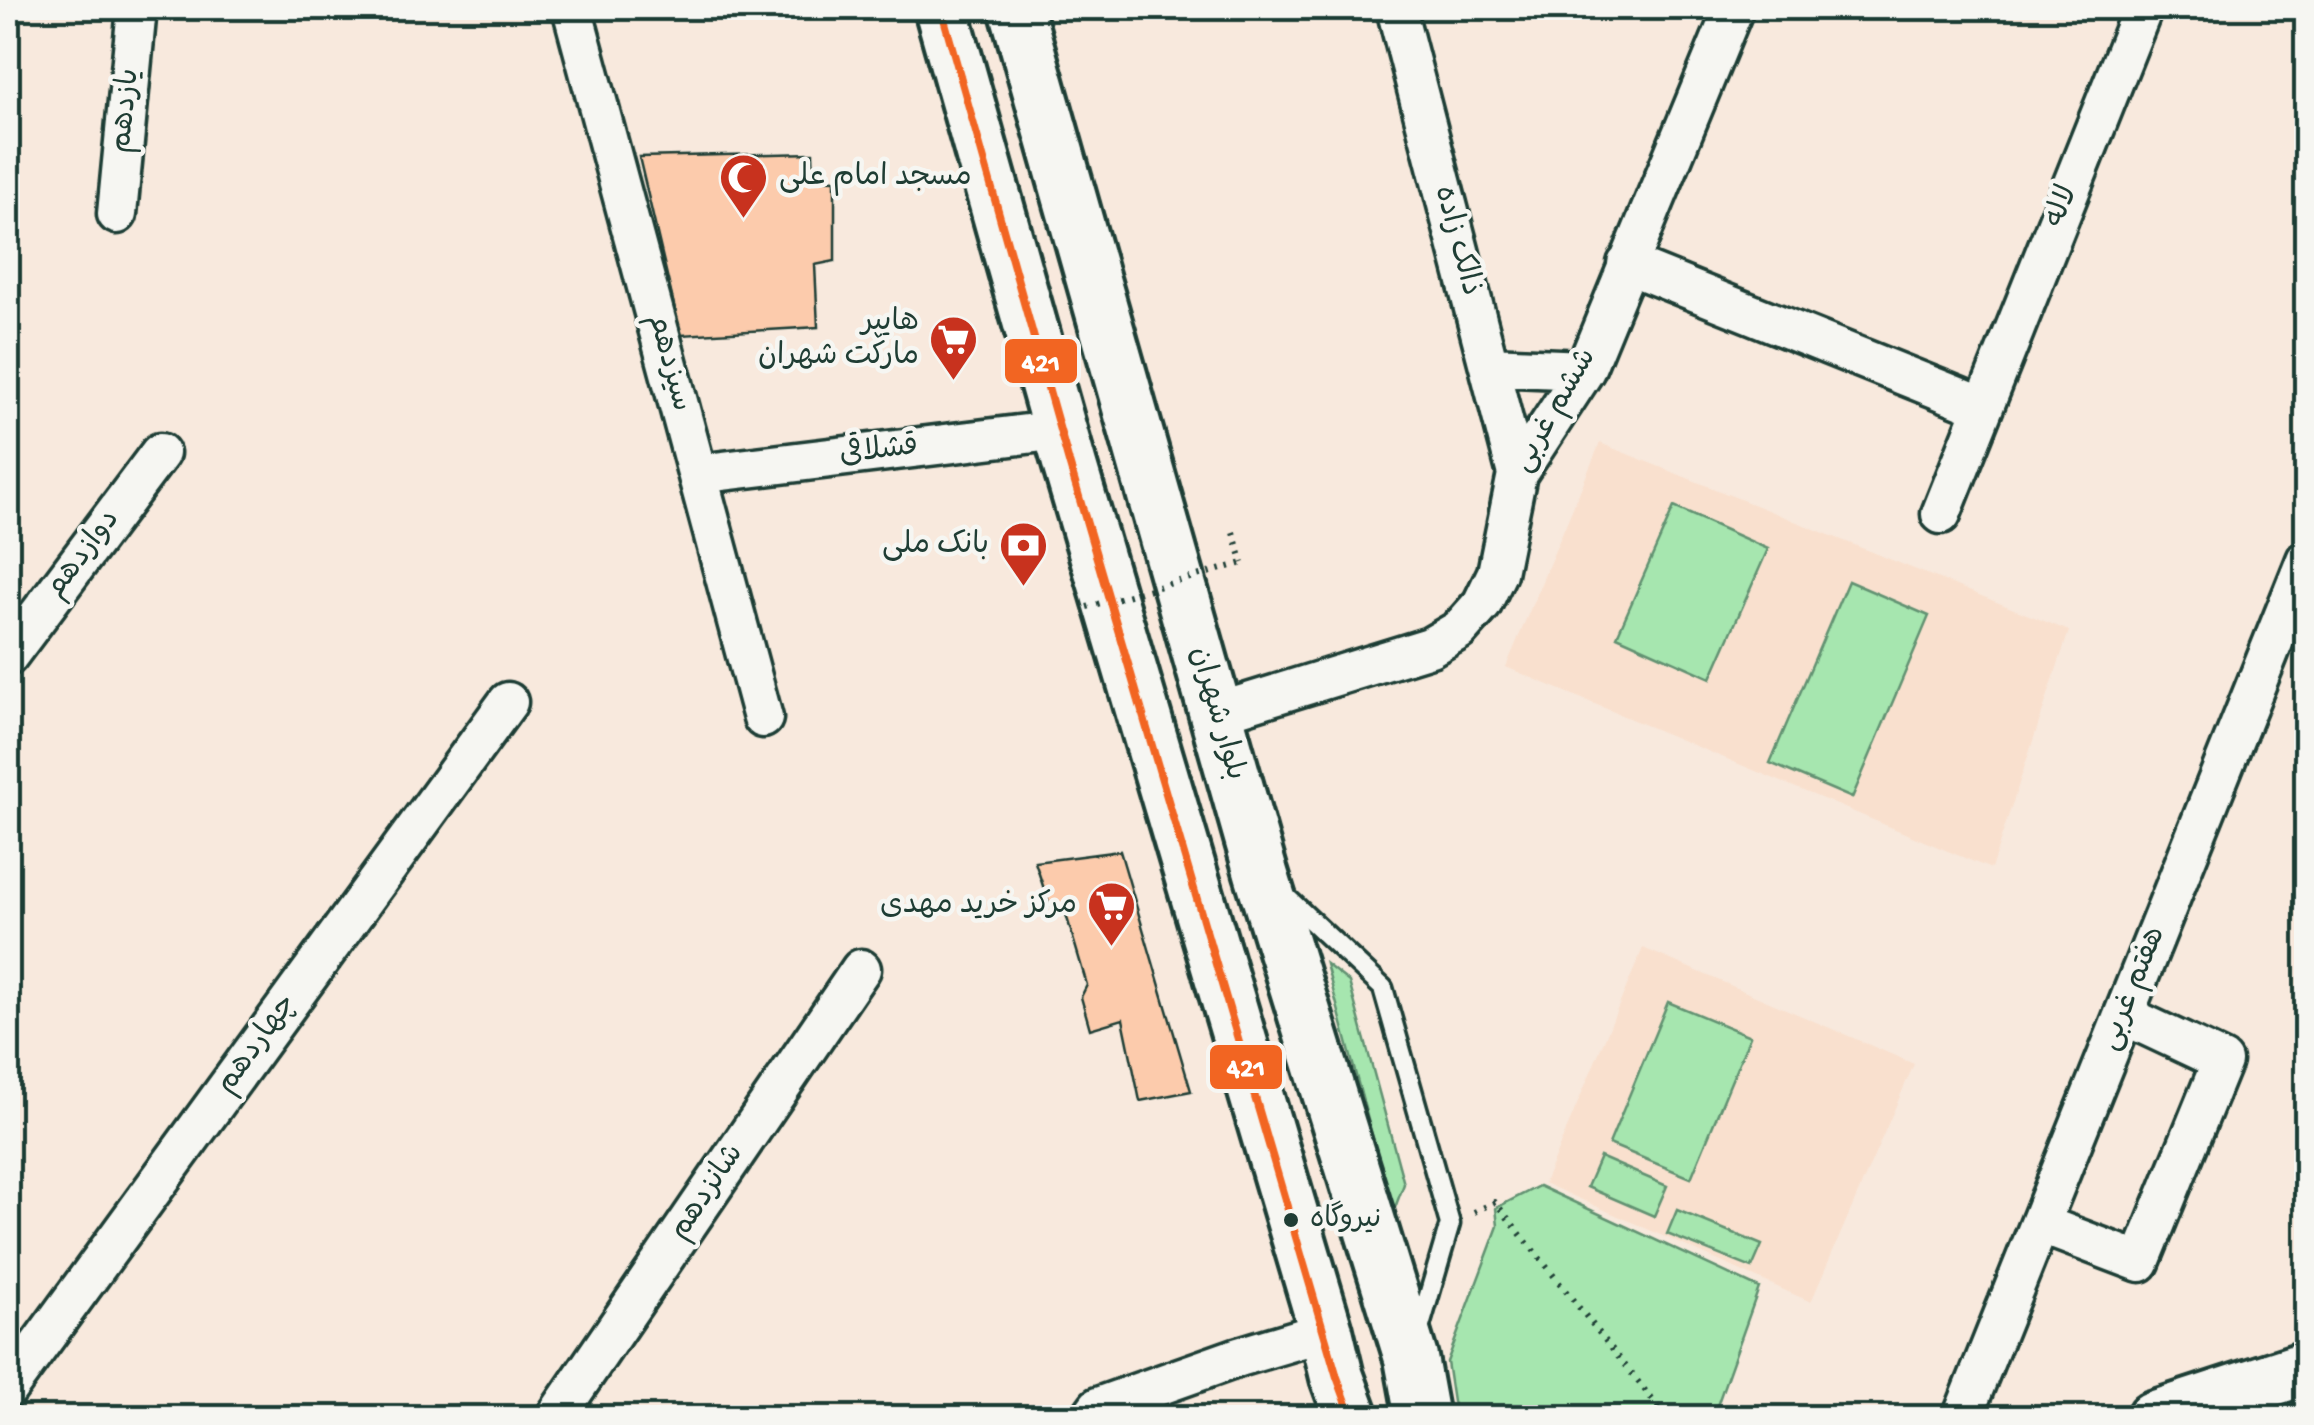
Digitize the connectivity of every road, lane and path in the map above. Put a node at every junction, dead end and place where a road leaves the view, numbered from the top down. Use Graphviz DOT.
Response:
graph roads {
  1 [pos="137,8"];
  2 [pos="572,8"];
  3 [pos="941,8"];
  4 [pos="1016,8"];
  5 [pos="1396,8"];
  6 [pos="1734,8"];
  7 [pos="2144,8"];
  8 [pos="117,214"];
  9 [pos="1627,264"];
  10 [pos="1488,366"];
  11 [pos="1586,370"];
  12 [pos="1983,407"];
  13 [pos="1060,430"];
  14 [pos="160,453"];
  15 [pos="698,474"];
  16 [pos="1516,474"];
  17 [pos="1941,514"];
  18 [pos="1233,532"];
  19 [pos="2306,560"];
  20 [pos="1088,607"];
  21 [pos="8,656"];
  22 [pos="508,702"];
  23 [pos="1216,713"];
  24 [pos="764,718"];
  25 [pos="1261,873"];
  26 [pos="860,969"];
  27 [pos="2124,1015"];
  28 [pos="1450,1224"];
  29 [pos="2040,1224"];
  30 [pos="1411,1358"];
  31 [pos="2306,1368"];
  32 [pos="1339,1386"];
  33 [pos="8,1388"];
  34 [pos="1423,1415"];
  35 [pos="554,1418"];
  36 [pos="1090,1418"];
  37 [pos="1668,1418"];
  38 [pos="1962,1418"];
  39 [pos="2153,1418"];
  1 -- 8 [label="street, یازدهم"];
  2 -- 15 [label="street, سیزدهم"];
  3 -- 13 [label="street"];
  4 -- 23 [label="street, بلوار شهران"];
  5 -- 10 [label="street, ذالک زاده"];
  6 -- 9 [label="street, ششم غربی"];
  7 -- 12 [label="street, لاله"];
  9 -- 11 [label="street, ششم غربی"];
  9 -- 12 [label="street"];
  10 -- 11 [label="street"];
  10 -- 16 [label="street, ذالک زاده"];
  11 -- 16 [label="street, ششم غربی"];
  12 -- 17 [label="street, لاله"];
  13 -- 15 [label="street, قشلاقی"];
  13 -- 32 [label="street"];
  14 -- 21 [label="street, دوازدهم"];
  15 -- 24 [label="street, سیزدهم"];
  16 -- 23 [label="street, ششم غربی"];
  18 -- 20 [label="path, bridge"];
  19 -- 27 [label="street, هفتم غربی"];
  22 -- 33 [label="street, چهاردهم"];
  23 -- 25 [label="street, بلوار شهران"];
  25 -- 28 [label="lane"];
  25 -- 30 [label="street, بلوار شهران"];
  26 -- 35 [label="street, شانزدهم"];
  27 -- 29 [label="street, هفتم غربی"];
  27 -- 29 [label="street"];
  28 -- 30 [label="lane"];
  28 -- 37 [label="path"];
  29 -- 38 [label="street, هفتم غربی"];
  30 -- 34 [label="street, بلوار شهران"];
  31 -- 39 [label="street"];
  32 -- 36 [label="street"];
}
